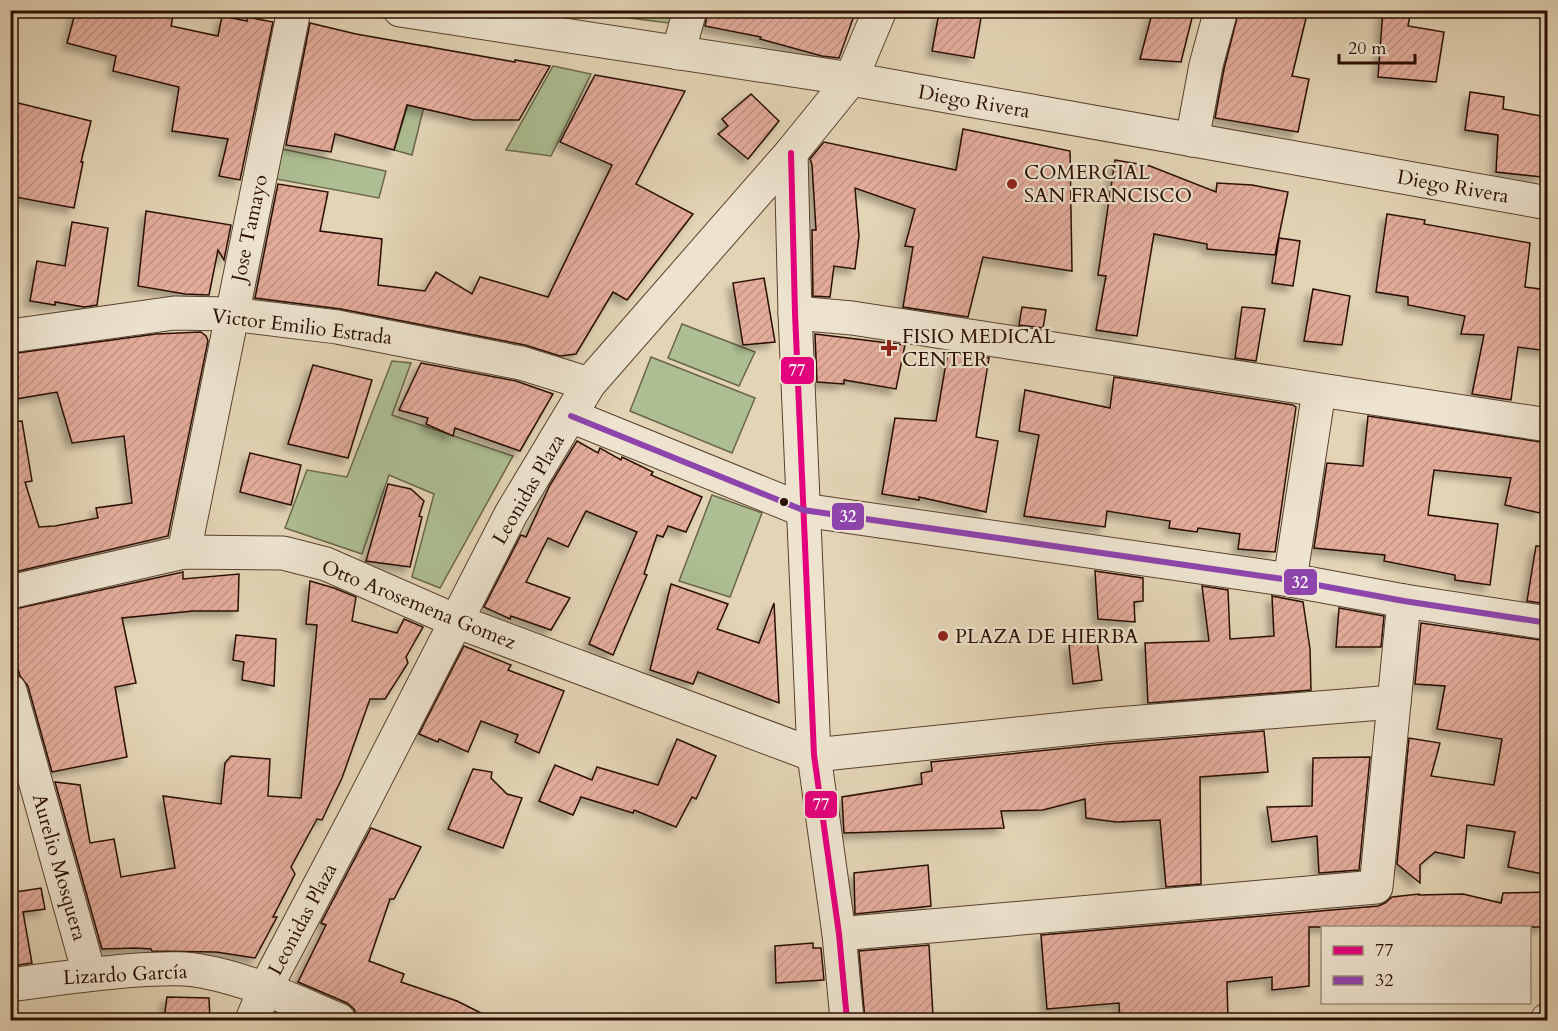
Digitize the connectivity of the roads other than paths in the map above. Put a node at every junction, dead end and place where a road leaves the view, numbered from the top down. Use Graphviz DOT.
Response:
graph roads {
  1 [pos="294,10"];
  2 [pos="399,10"];
  3 [pos="690,10"];
  4 [pos="880,10"];
  5 [pos="1221,10"];
  6 [pos="556,22"];
  7 [pos="678,52"];
  8 [pos="851,80"];
  9 [pos="1191,140"];
  10 [pos="791,153"];
  11 [pos="1548,203"];
  12 [pos="231,314"];
  13 [pos="795,314"];
  14 [pos="10,336"];
  15 [pos="589,384"];
  16 [pos="1319,391"];
  17 [pos="571,416"];
  18 [pos="1548,425"];
  19 [pos="803,510"];
  20 [pos="184,552"];
  21 [pos="1290,580"];
  22 [pos="10,592"];
  23 [pos="1404,601"];
  24 [pos="456,621"];
  25 [pos="1548,623"];
  26 [pos="10,691"];
  27 [pos="1394,702"];
  28 [pos="814,755"];
  29 [pos="839,934"];
  30 [pos="89,973"];
  31 [pos="10,985"];
  32 [pos="265,989"];
  33 [pos="252,1020"];
  34 [pos="339,1020"];
  35 [pos="847,1020"];
  1 -- 12 [label="street, Jose Tamayo"];
  2 -- 6 [label="street, Diego Rivera"];
  3 -- 7 [label="street"];
  4 -- 8 [label="street, Leonidas Plaza"];
  5 -- 9 [label="street"];
  6 -- 7 [label="street, Diego Rivera"];
  7 -- 8 [label="street, Diego Rivera"];
  8 -- 9 [label="street, Diego Rivera"];
  8 -- 10 [label="street, Leonidas Plaza"];
  9 -- 11 [label="street, Diego Rivera"];
  10 -- 13 [label="street"];
  10 -- 15 [label="street, Leonidas Plaza"];
  12 -- 14 [label="street, Victor Emilio Estrada"];
  12 -- 15 [label="street, Victor Emilio Estrada"];
  12 -- 20 [label="street, Jose Tamayo"];
  13 -- 16 [label="street"];
  13 -- 19 [label="street"];
  15 -- 17 [label="street, Leonidas Plaza"];
  16 -- 18 [label="street"];
  16 -- 21 [label="street"];
  17 -- 19 [label="street"];
  17 -- 24 [label="street, Leonidas Plaza"];
  19 -- 21 [label="street"];
  19 -- 28 [label="street"];
  20 -- 22 [label="street, Otto Arosemena Gomez"];
  20 -- 24 [label="street, Otto Arosemena Gomez"];
  21 -- 23 [label="street"];
  23 -- 25 [label="street"];
  23 -- 27 [label="street"];
  24 -- 28 [label="street, Otto Arosemena Gomez"];
  24 -- 32 [label="street, Leonidas Plaza"];
  26 -- 30 [label="street, Aurelio Mosquera"];
  27 -- 28 [label="street"];
  27 -- 29 [label="street"];
  28 -- 29 [label="street"];
  29 -- 35 [label="street"];
  30 -- 31 [label="street, Lizardo García"];
  30 -- 32 [label="street, Lizardo García"];
  32 -- 33 [label="street, Leonidas Plaza"];
  32 -- 34 [label="street, Lizardo García"];
}
